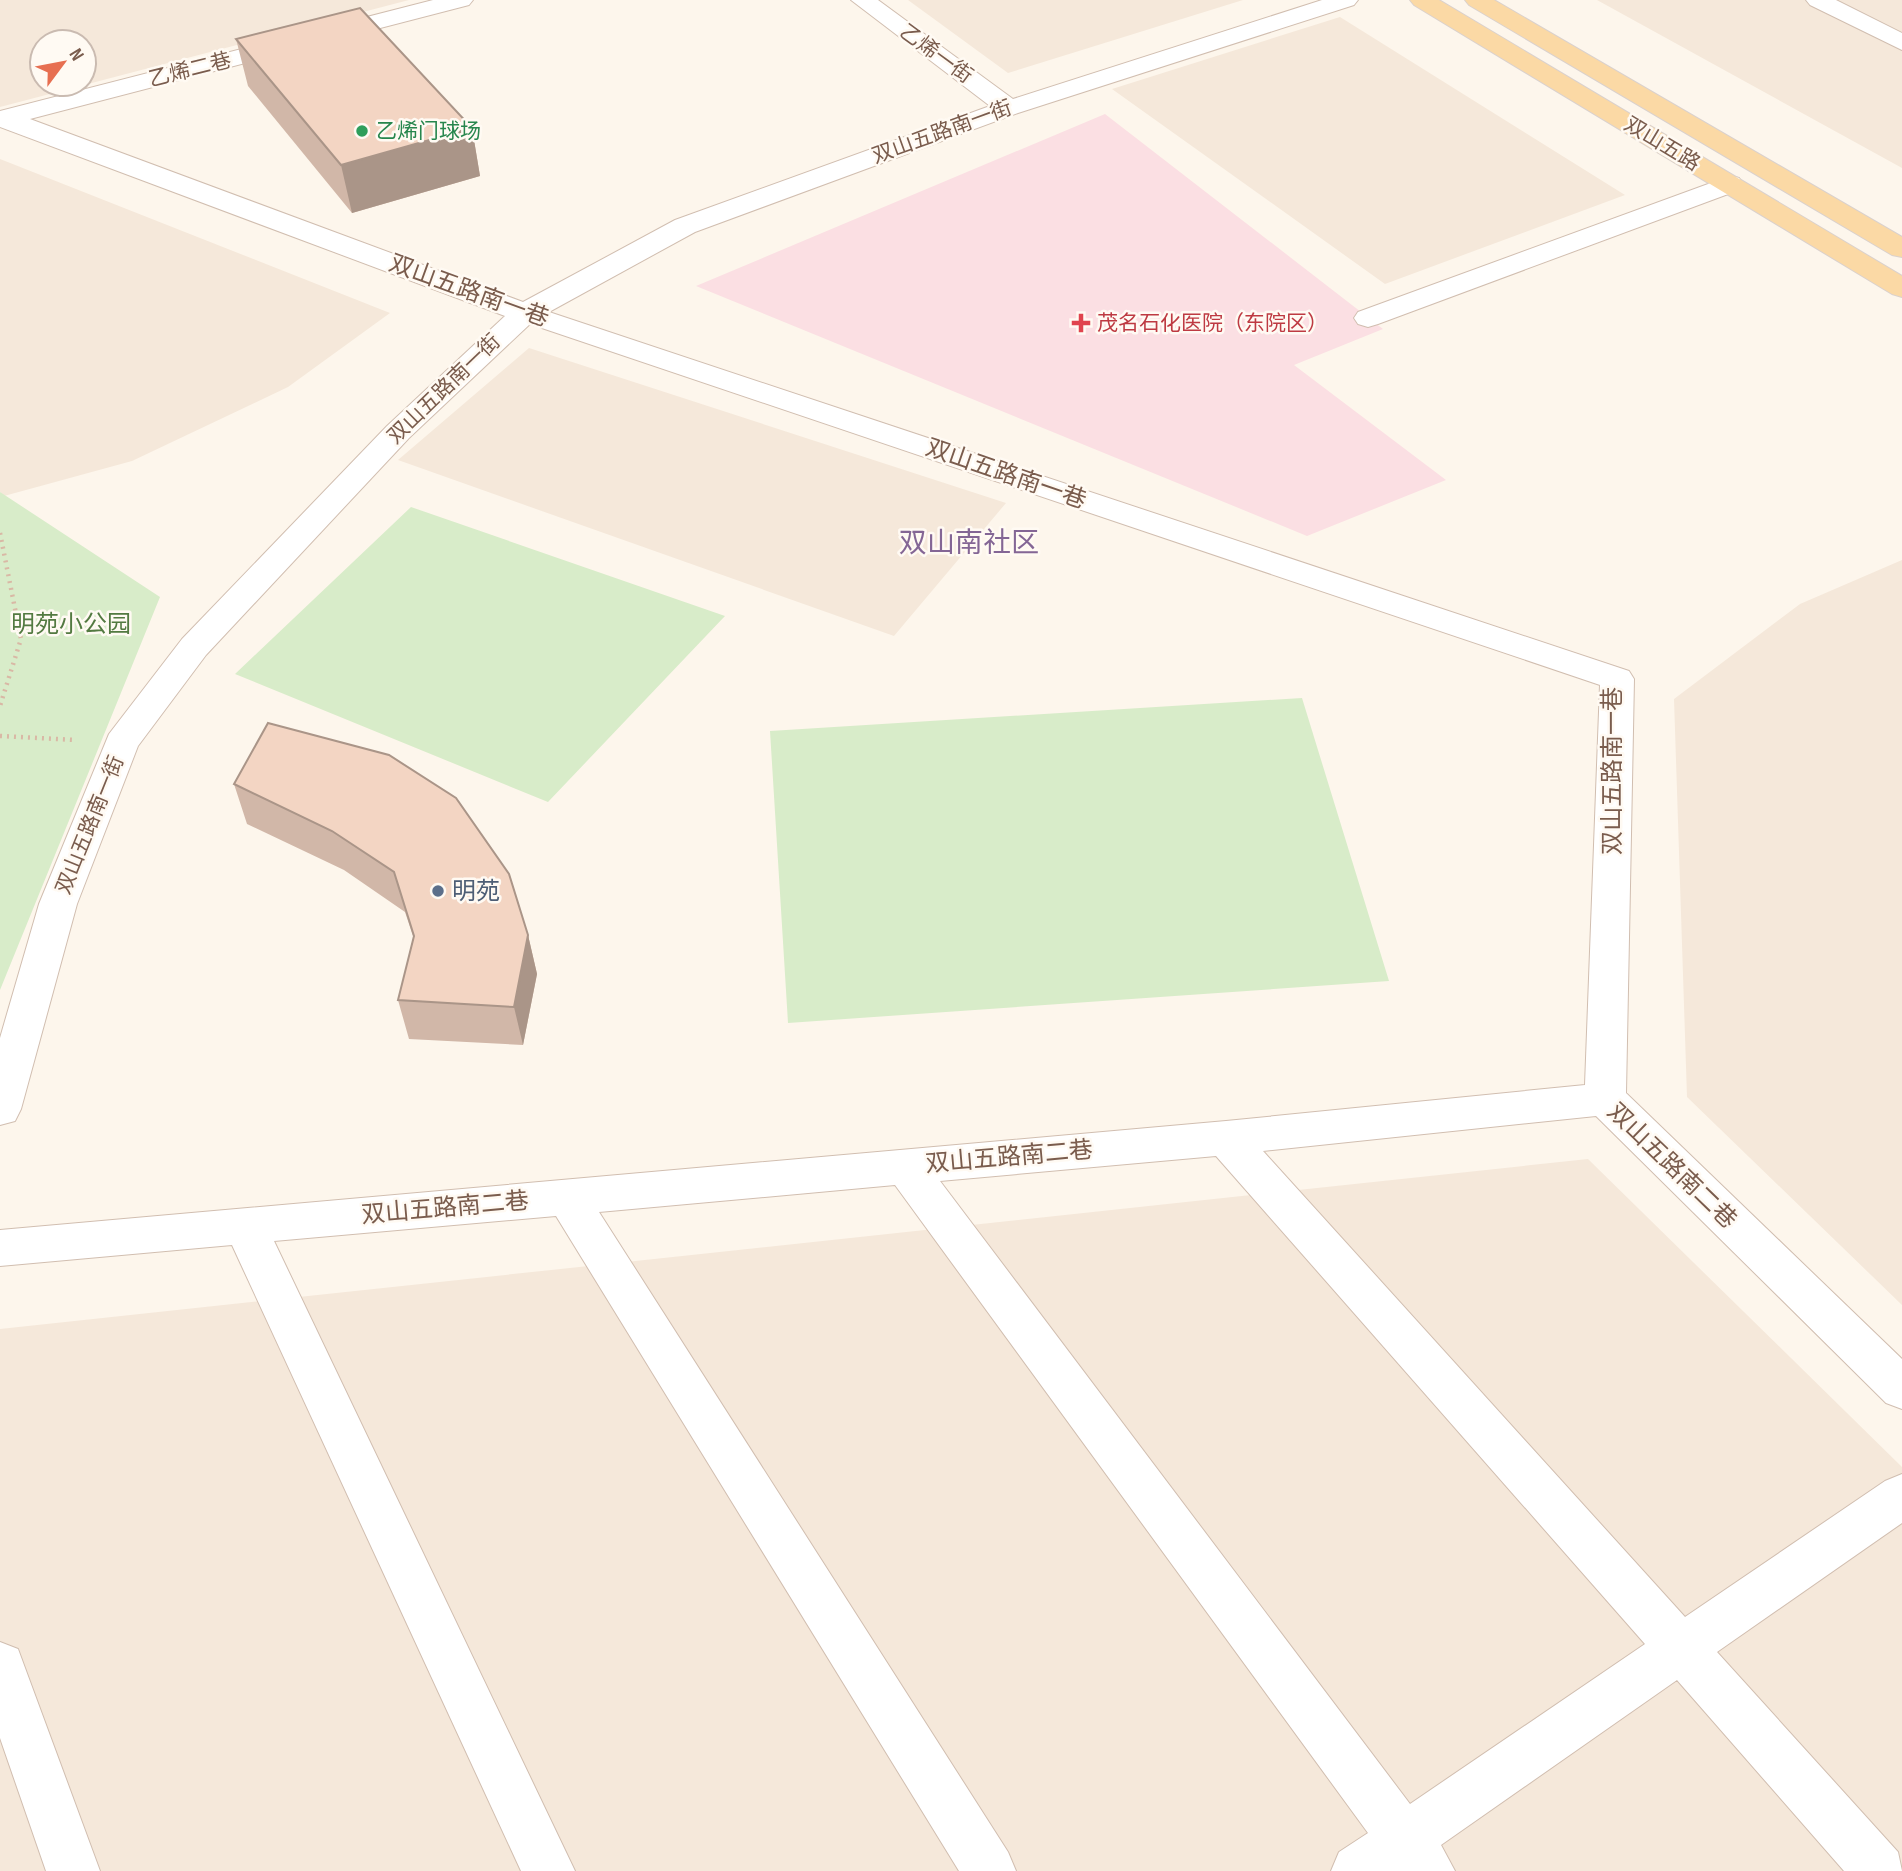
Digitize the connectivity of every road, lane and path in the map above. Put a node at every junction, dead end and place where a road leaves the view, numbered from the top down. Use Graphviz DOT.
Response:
graph roads {
  1 [pos="461,0"];
  2 [pos="863,0"];
  3 [pos="1346,0"];
  4 [pos="1422,0"];
  5 [pos="1477,0"];
  6 [pos="1818,0"];
  7 [pos="1902,43"];
  8 [pos="1009,108"];
  9 [pos="1,119"];
  10 [pos="1730,184"];
  11 [pos="1902,249"];
  12 [pos="1902,288"];
  13 [pos="524,313"];
  14 [pos="1368,318"];
  15 [pos="0,533"];
  16 [pos="0,706"];
  17 [pos="0,736"];
  18 [pos="122,743"];
  19 [pos="1605,1099"];
  20 [pos="0,1110"];
  21 [pos="1226,1138"];
  22 [pos="906,1167"];
  23 [pos="567,1197"];
  24 [pos="245,1226"];
  25 [pos="0,1248"];
  26 [pos="1902,1389"];
  27 [pos="1902,1496"];
  28 [pos="1681,1649"];
  29 [pos="0,1666"];
  30 [pos="1416,1855"];
  31 [pos="73,1871"];
  32 [pos="548,1871"];
  33 [pos="989,1871"];
  34 [pos="1358,1871"];
  35 [pos="1878,1871"];
  1 -- 9 [label="street, 乙烯二巷"];
  2 -- 8 [label="street, 乙烯一街"];
  3 -- 8 [label="street, 双山五路南一街"];
  4 -- 10 [label="main road, 双山五路"];
  5 -- 11 [label="main road, 双山五路"];
  6 -- 7 [label="street"];
  8 -- 13 [label="street, 双山五路南一街"];
  9 -- 13 [label="street, 双山五路南一巷"];
  10 -- 12 [label="main road, 双山五路"];
  10 -- 14 [label="street"];
  13 -- 18 [label="street, 双山五路南一街"];
  13 -- 19 [label="street, 双山五路南一巷"];
  15 -- 16 [label="path"];
  17 -- 18 [label="path"];
  18 -- 20 [label="street, 双山五路南一街"];
  19 -- 21 [label="street, 双山五路南二巷"];
  19 -- 26 [label="street, 双山五路南二巷"];
  21 -- 22 [label="street, 双山五路南二巷"];
  21 -- 28 [label="street"];
  22 -- 23 [label="street, 双山五路南二巷"];
  22 -- 30 [label="street"];
  23 -- 24 [label="street, 双山五路南二巷"];
  23 -- 33 [label="street"];
  24 -- 25 [label="street, 双山五路南二巷"];
  24 -- 32 [label="street"];
  27 -- 28 [label="street"];
  28 -- 30 [label="street"];
  28 -- 35 [label="street"];
  29 -- 31 [label="street"];
  30 -- 34 [label="street"];
}
